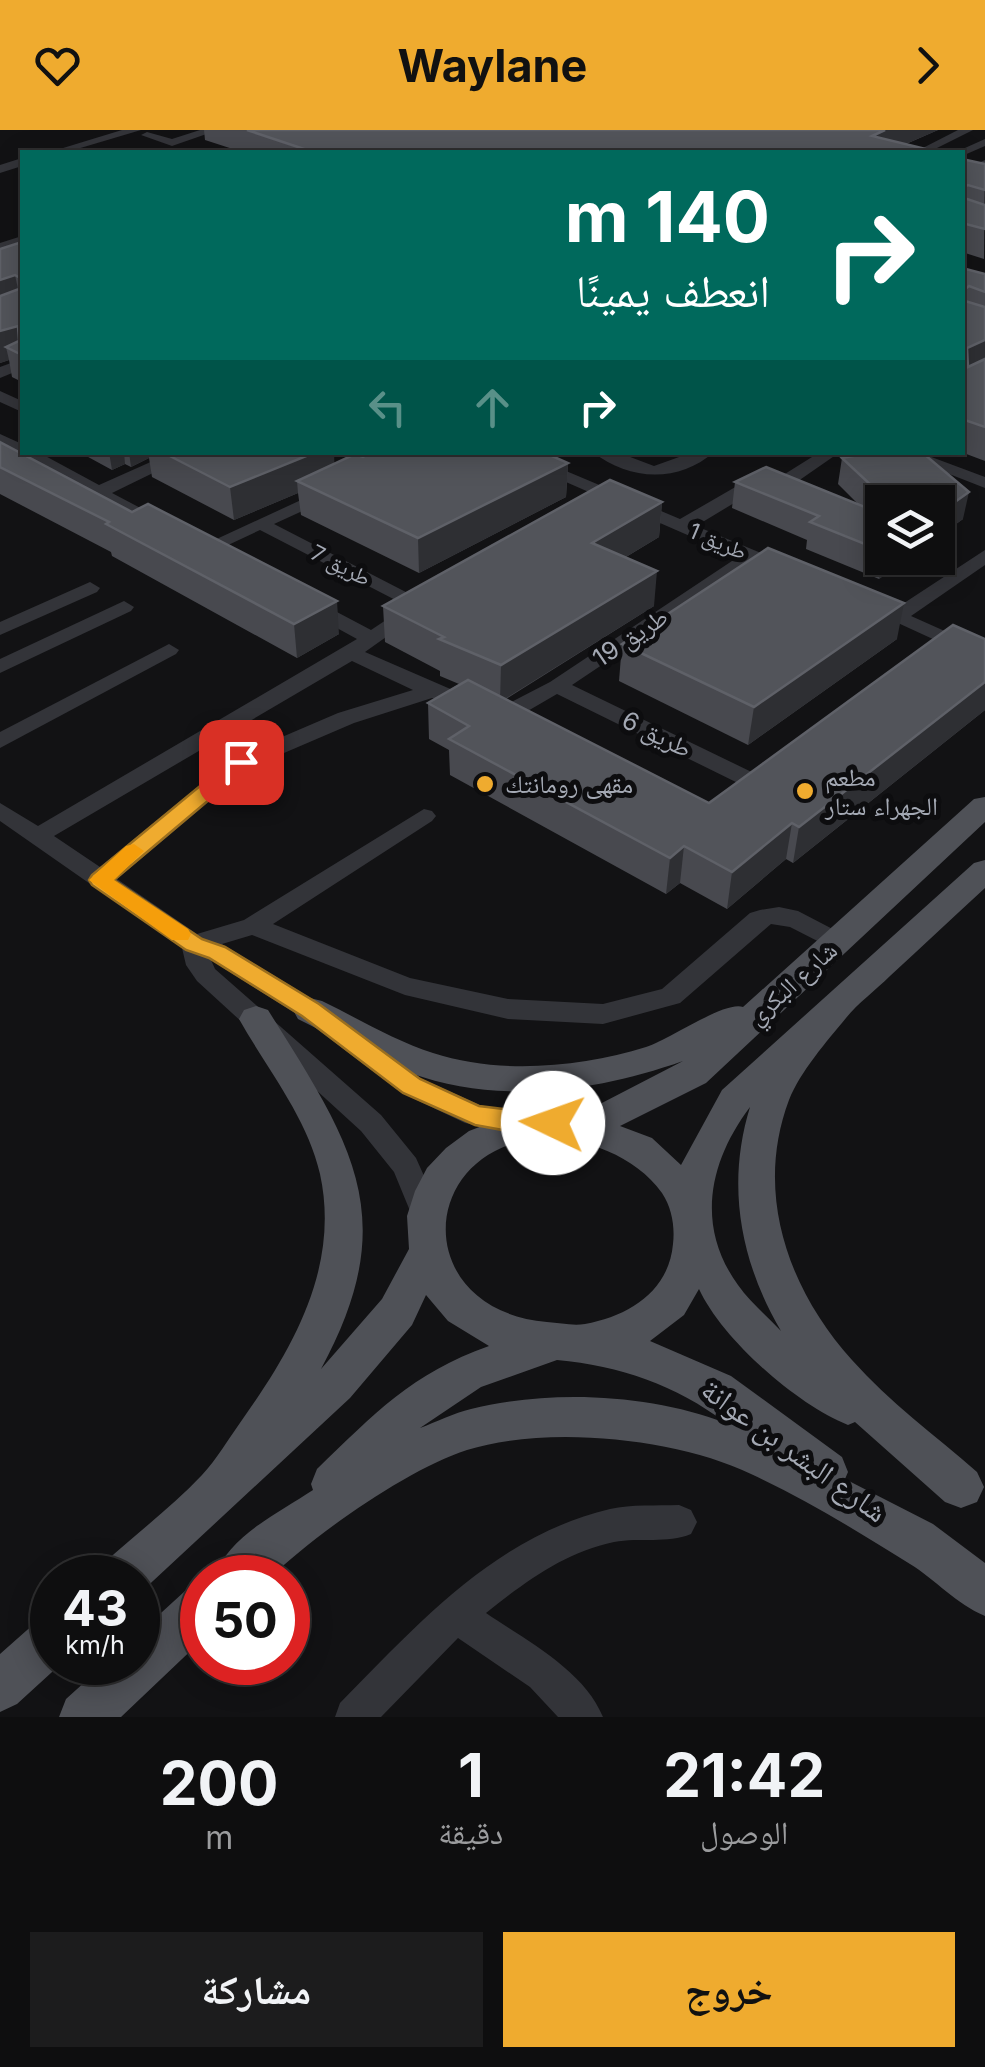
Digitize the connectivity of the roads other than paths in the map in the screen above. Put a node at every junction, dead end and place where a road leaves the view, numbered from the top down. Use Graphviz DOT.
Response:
graph roads {
  1 [pos="212,130"];
  2 [pos="967,130"];
  3 [pos="146,132"];
  4 [pos="64,150"];
  5 [pos="925,150"];
  6 [pos="30,455"];
  7 [pos="181,455"];
  8 [pos="512,455"];
  9 [pos="540,455"];
  10 [pos="610,455"];
  11 [pos="701,455"];
  12 [pos="827,455"];
  13 [pos="909,455"];
  14 [pos="527,462"];
  15 [pos="985,483"];
  16 [pos="347,484"];
  17 [pos="99,492"];
  18 [pos="262,524"];
  19 [pos="682,526"];
  20 [pos="752,556"];
  21 [pos="985,557"];
  22 [pos="806,579"];
  23 [pos="90,588"];
  24 [pos="289,594"];
  25 [pos="860,602"];
  26 [pos="124,607"];
  27 [pos="897,617"];
  28 [pos="0,629"];
  29 [pos="373,639"];
  30 [pos="169,650"];
  31 [pos="350,652"];
  32 [pos="985,657"];
  33 [pos="0,667"];
  34 [pos="557,686"];
  35 [pos="432,691"];
  36 [pos="0,741"];
  37 [pos="733,801"];
  38 [pos="985,806"];
  39 [pos="0,810"];
  40 [pos="424,816"];
  41 [pos="36,836"];
  42 [pos="985,870"];
  43 [pos="100,880"];
  44 [pos="254,926"];
  45 [pos="836,942"];
  46 [pos="194,944"];
  47 [pos="790,985"];
  48 [pos="310,1010"];
  49 [pos="828,1018"];
  50 [pos="256,1020"];
  51 [pos="530,1124"];
  52 [pos="575,1124"];
  53 [pos="694,1224"];
  54 [pos="427,1234"];
  55 [pos="567,1345"];
  56 [pos="216,1494"];
  57 [pos="973,1496"];
  58 [pos="679,1522"];
  59 [pos="275,1542"];
  60 [pos="932,1551"];
  61 [pos="148,1555"];
  62 [pos="261,1555"];
  63 [pos="985,1592"];
  64 [pos="455,1614"];
  65 [pos="180,1628"];
  66 [pos="30,1660"];
  67 [pos="0,1687"];
  68 [pos="84,1717"];
  69 [pos="354,1717"];
  70 [pos="584,1717"];
  1 -- 3 [label="street"];
  2 -- 5 [label="street"];
  3 -- 4 [label="street"];
  6 -- 17 [label="street"];
  7 -- 17 [label="street"];
  8 -- 14 [label="street, طريق 1"];
  9 -- 14 [label="street"];
  10 -- 11 [label="street"];
  12 -- 19 [label="street"];
  13 -- 15 [label="street"];
  14 -- 19 [label="street, طريق 1"];
  16 -- 18 [label="street, طريق 7"];
  17 -- 18 [label="street, طريق 7"];
  18 -- 29 [label="street, طريق 7"];
  19 -- 20 [label="street, طريق 1"];
  20 -- 22 [label="street, طريق 1"];
  20 -- 34 [label="street, طريق 19"];
  21 -- 27 [label="street"];
  23 -- 28 [label="street"];
  24 -- 29 [label="street"];
  25 -- 27 [label="street"];
  26 -- 33 [label="street"];
  27 -- 32 [label="street"];
  29 -- 31 [label="street"];
  30 -- 36 [label="street"];
  31 -- 35 [label="street, طريق 19"];
  31 -- 41 [label="street"];
  34 -- 35 [label="street, طريق 19"];
  34 -- 37 [label="street, طريق 6"];
  35 -- 43 [label="street"];
  38 -- 45 [label="main road, شارع البكري"];
  39 -- 41 [label="street"];
  40 -- 44 [label="street"];
  41 -- 43 [label="street"];
  42 -- 49 [label="main road, شارع البكري"];
  43 -- 46 [label="street"];
  44 -- 45 [label="street"];
  44 -- 46 [label="street"];
  45 -- 47 [label="main road, شارع البكري"];
  46 -- 48 [label="street"];
  46 -- 50 [label="street"];
  47 -- 48 [label="main road"];
  47 -- 52 [label="main road, شارع البكري"];
  48 -- 51 [label="street"];
  49 -- 53 [label="main road, شارع البكري"];
  49 -- 57 [label="main road"];
  50 -- 54 [label="street"];
  50 -- 56 [label="main road"];
  51 -- 52 [label="main road"];
  51 -- 54 [label="main road"];
  52 -- 53 [label="main road"];
  53 -- 55 [label="main road"];
  53 -- 57 [label="main road"];
  54 -- 55 [label="main road"];
  54 -- 56 [label="main road"];
  55 -- 59 [label="main road"];
  55 -- 60 [label="main road, شارع البشر بن عوانة"];
  56 -- 61 [label="main road"];
  58 -- 64 [label="street"];
  59 -- 60 [label="main road"];
  59 -- 62 [label="main road"];
  60 -- 63 [label="main road, شارع البشر بن عوانة"];
  64 -- 69 [label="street"];
  64 -- 70 [label="street"];
  65 -- 68 [label="main road"];
  66 -- 67 [label="main road"];
}
